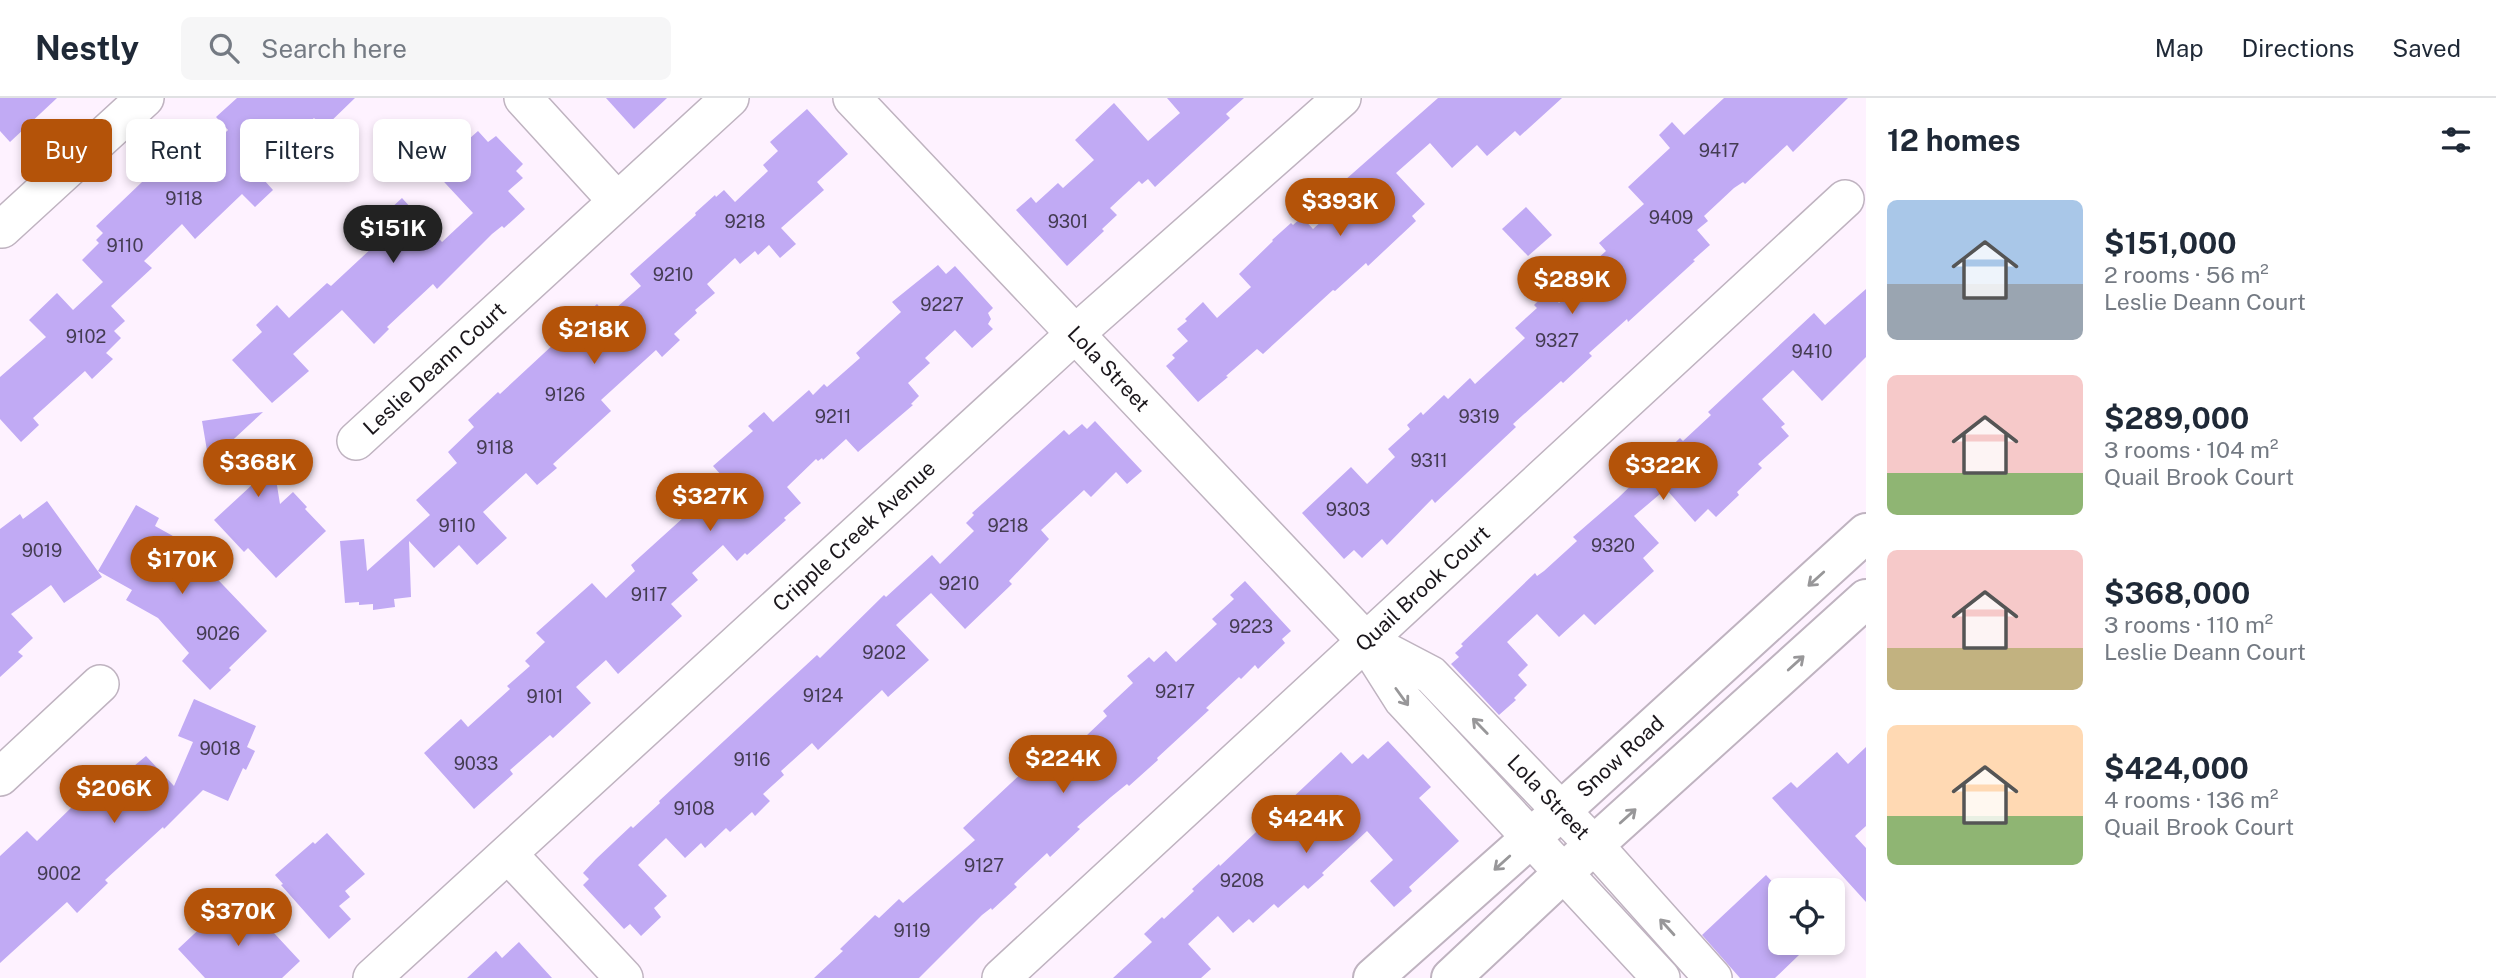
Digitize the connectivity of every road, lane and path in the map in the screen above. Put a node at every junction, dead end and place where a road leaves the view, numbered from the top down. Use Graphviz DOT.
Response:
graph roads {
  1 [pos="145,98"];
  2 [pos="523,98"];
  3 [pos="730,98"];
  4 [pos="852,98"];
  5 [pos="1342,98"];
  6 [pos="1845,199"];
  7 [pos="617,201"];
  8 [pos="2,229"];
  9 [pos="1075,334"];
  10 [pos="356,441"];
  11 [pos="1866,533"];
  12 [pos="1866,599"];
  13 [pos="1365,640"];
  14 [pos="100,684"];
  15 [pos="0,778"];
  16 [pos="1561,811"];
  17 [pos="1530,838"];
  18 [pos="1595,846"];
  19 [pos="508,854"];
  20 [pos="1563,873"];
  21 [pos="372,978"];
  22 [pos="624,978"];
  23 [pos="1001,978"];
  24 [pos="1373,978"];
  25 [pos="1451,978"];
  26 [pos="1661,978"];
  27 [pos="1713,978"];
  1 -- 8 [label="street"];
  2 -- 7 [label="street"];
  3 -- 7 [label="street, Leslie Deann Court"];
  4 -- 9 [label="street, Lola Street"];
  5 -- 9 [label="street, Cripple Creek Avenue"];
  6 -- 13 [label="street, Quail Brook Court"];
  7 -- 10 [label="street, Leslie Deann Court"];
  9 -- 13 [label="street, Lola Street"];
  9 -- 19 [label="street, Cripple Creek Avenue"];
  11 -- 16 [label="main road, Snow Road, one-way"];
  18 -- 12 [label="main road, one-way"];
  16 -- 13 [label="street, Lola Street, one-way"];
  13 -- 17 [label="street, Lola Street, one-way"];
  13 -- 23 [label="street, Quail Brook Court"];
  14 -- 15 [label="street"];
  16 -- 17 [label="main road, Snow Road"];
  16 -- 18 [label="street, Lola Street"];
  17 -- 20 [label="street, Lola Street"];
  17 -- 24 [label="main road, Snow Road, one-way"];
  18 -- 20 [label="main road"];
  27 -- 18 [label="street, Lola Street, one-way"];
  19 -- 21 [label="street, Cripple Creek Avenue"];
  19 -- 22 [label="street"];
  20 -- 25 [label="main road"];
  20 -- 26 [label="street, Lola Street"];
}
